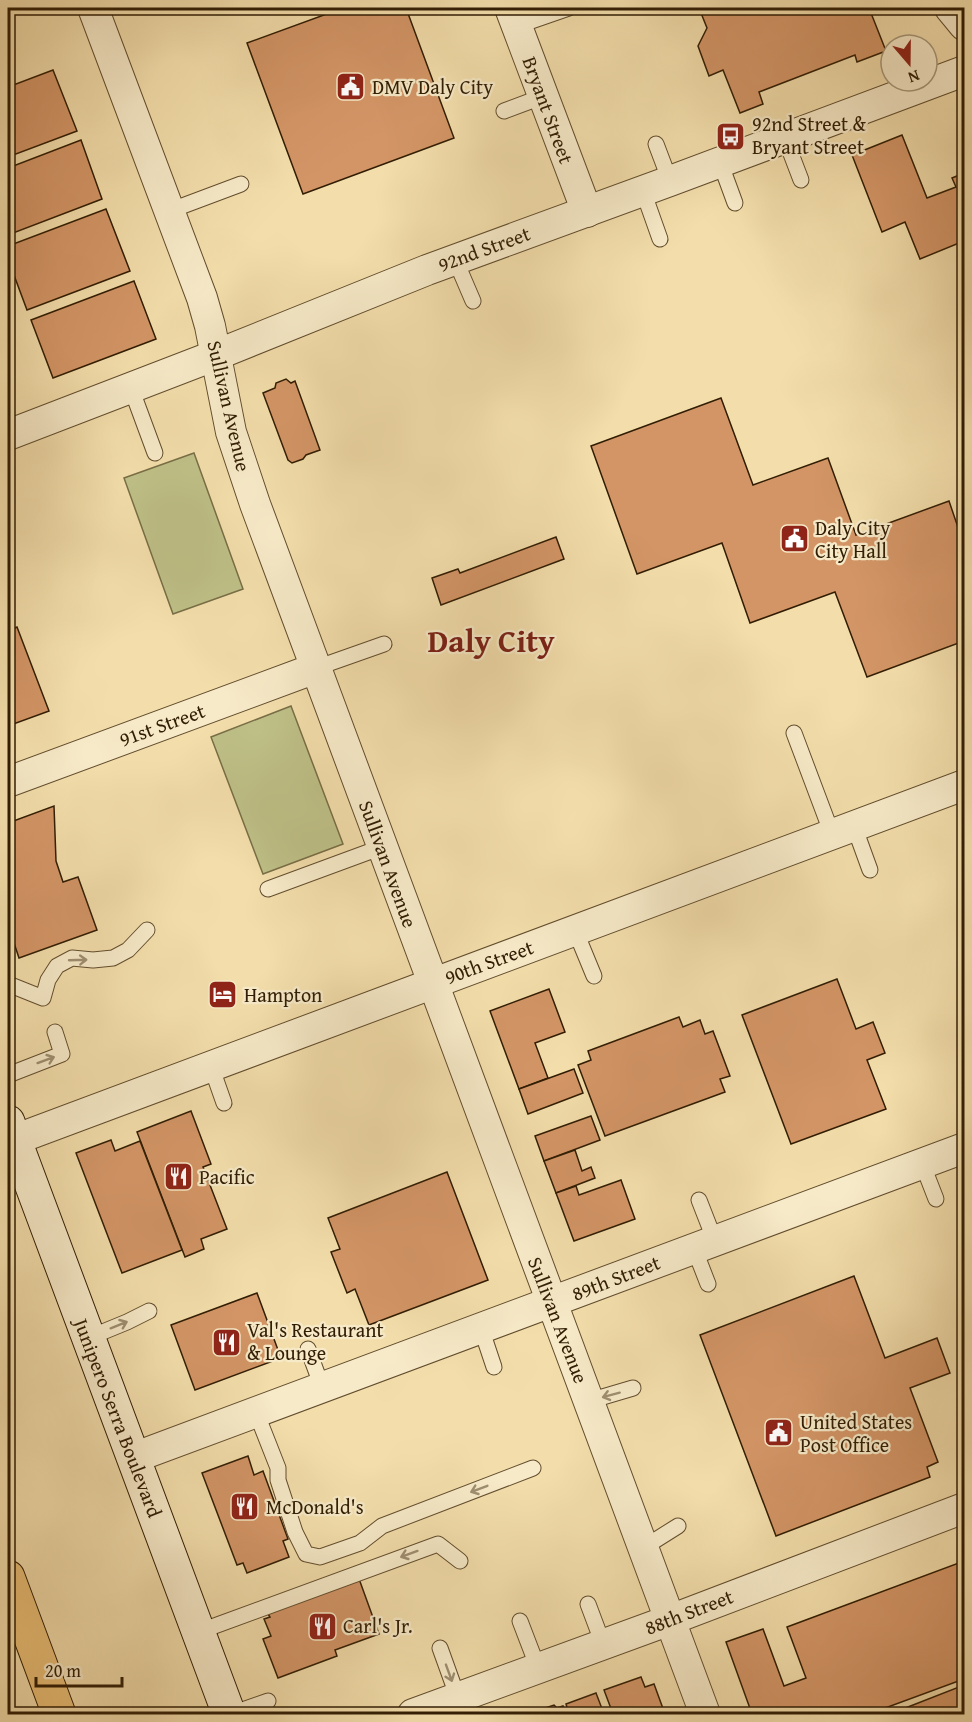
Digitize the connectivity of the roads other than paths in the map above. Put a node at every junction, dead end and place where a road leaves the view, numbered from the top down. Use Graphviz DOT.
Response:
graph roads {
  1 [pos="93,8"];
  2 [pos="569,8"];
  3 [pos="950,8"];
  4 [pos="514,17"];
  5 [pos="964,25"];
  6 [pos="964,71"];
  7 [pos="544,96"];
  8 [pos="504,111"];
  9 [pos="785,138"];
  10 [pos="656,144"];
  11 [pos="720,162"];
  12 [pos="801,180"];
  13 [pos="241,184"];
  14 [pos="657,186"];
  15 [pos="735,203"];
  16 [pos="169,211"];
  17 [pos="586,212"];
  18 [pos="660,239"];
  19 [pos="455,259"];
  20 [pos="473,301"];
  21 [pos="216,356"];
  22 [pos="131,388"];
  23 [pos="8,435"];
  24 [pos="154,453"];
  25 [pos="384,644"];
  26 [pos="316,668"];
  27 [pos="794,733"];
  28 [pos="8,782"];
  29 [pos="964,784"];
  30 [pos="843,830"];
  31 [pos="382,847"];
  32 [pos="870,870"];
  33 [pos="268,889"];
  34 [pos="147,930"];
  35 [pos="575,930"];
  36 [pos="594,976"];
  37 [pos="431,983"];
  38 [pos="8,984"];
  39 [pos="55,1032"];
  40 [pos="211,1066"];
  41 [pos="8,1075"];
  42 [pos="224,1103"];
  43 [pos="11,1131"];
  44 [pos="964,1148"];
  45 [pos="922,1163"];
  46 [pos="936,1199"];
  47 [pos="699,1200"];
  48 [pos="705,1244"];
  49 [pos="708,1284"];
  50 [pos="552,1302"];
  51 [pos="149,1311"];
  52 [pos="481,1328"];
  53 [pos="88,1338"];
  54 [pos="308,1349"];
  55 [pos="494,1367"];
  56 [pos="322,1387"];
  57 [pos="633,1388"];
  58 [pos="589,1401"];
  59 [pos="256,1412"];
  60 [pos="133,1458"];
  61 [pos="534,1468"];
  62 [pos="964,1508"];
  63 [pos="678,1526"];
  64 [pos="643,1548"];
  65 [pos="460,1560"];
  66 [pos="8,1576"];
  67 [pos="588,1604"];
  68 [pos="670,1620"];
  69 [pos="520,1621"];
  70 [pos="198,1632"];
  71 [pos="603,1644"];
  72 [pos="440,1648"];
  73 [pos="538,1668"];
  74 [pos="458,1698"];
  75 [pos="268,1701"];
  76 [pos="425,1712"];
  77 [pos="59,1714"];
  78 [pos="230,1714"];
  79 [pos="705,1714"];
  1 -- 16 [label="street, Sullivan Avenue"];
  2 -- 4 [label="lane"];
  3 -- 5 [label="street"];
  4 -- 7 [label="street, Bryant Street"];
  6 -- 9 [label="street, 92nd Street"];
  7 -- 8 [label="lane"];
  7 -- 17 [label="street, Bryant Street"];
  9 -- 11 [label="street, 92nd Street"];
  9 -- 12 [label="lane"];
  10 -- 14 [label="lane"];
  11 -- 14 [label="street, 92nd Street"];
  11 -- 15 [label="lane"];
  13 -- 16 [label="lane"];
  14 -- 17 [label="street, 92nd Street"];
  14 -- 18 [label="lane"];
  16 -- 21 [label="street, Sullivan Avenue"];
  17 -- 19 [label="street, 92nd Street"];
  19 -- 20 [label="lane"];
  19 -- 21 [label="street, 92nd Street"];
  21 -- 22 [label="street, 92nd Street"];
  21 -- 26 [label="street, Sullivan Avenue"];
  22 -- 23 [label="street, 92nd Street"];
  22 -- 24 [label="lane"];
  25 -- 26 [label="lane"];
  26 -- 28 [label="street, 91st Street"];
  26 -- 31 [label="street, Sullivan Avenue"];
  27 -- 30 [label="lane"];
  29 -- 30 [label="street, 90th Street"];
  30 -- 32 [label="lane"];
  30 -- 35 [label="street, 90th Street"];
  31 -- 33 [label="lane"];
  31 -- 37 [label="street, Sullivan Avenue"];
  38 -- 34 [label="lane, one-way"];
  35 -- 36 [label="lane"];
  35 -- 37 [label="street, 90th Street"];
  37 -- 40 [label="street, 90th Street"];
  37 -- 50 [label="street, Sullivan Avenue"];
  41 -- 39 [label="lane, one-way"];
  40 -- 42 [label="lane"];
  40 -- 43 [label="street, 90th Street"];
  43 -- 53 [label="main road, Junipero Serra Boulevard"];
  44 -- 45 [label="street, 89th Street"];
  45 -- 46 [label="lane"];
  45 -- 48 [label="street, 89th Street"];
  47 -- 48 [label="lane"];
  48 -- 49 [label="lane"];
  48 -- 50 [label="street, 89th Street"];
  50 -- 52 [label="street, 89th Street"];
  50 -- 58 [label="street, Sullivan Avenue"];
  53 -- 51 [label="lane, one-way"];
  52 -- 55 [label="lane"];
  52 -- 56 [label="street, 89th Street"];
  53 -- 60 [label="main road, Junipero Serra Boulevard"];
  54 -- 56 [label="lane"];
  56 -- 59 [label="street, 89th Street"];
  57 -- 58 [label="lane, one-way"];
  58 -- 64 [label="street, Sullivan Avenue"];
  59 -- 60 [label="street, 89th Street"];
  61 -- 59 [label="lane, one-way"];
  60 -- 70 [label="main road, Junipero Serra Boulevard"];
  62 -- 68 [label="street, 88th Street"];
  63 -- 64 [label="lane"];
  64 -- 68 [label="street, Sullivan Avenue"];
  65 -- 70 [label="lane, one-way"];
  66 -- 77 [label="highway"];
  67 -- 71 [label="lane"];
  68 -- 71 [label="street, 88th Street"];
  68 -- 79 [label="street, Sullivan Avenue"];
  69 -- 73 [label="lane"];
  70 -- 78 [label="main road, Junipero Serra Boulevard"];
  71 -- 73 [label="street, 88th Street"];
  72 -- 74 [label="lane, one-way"];
  73 -- 74 [label="street, 88th Street"];
  74 -- 76 [label="street, 88th Street"];
  75 -- 78 [label="lane"];
}
